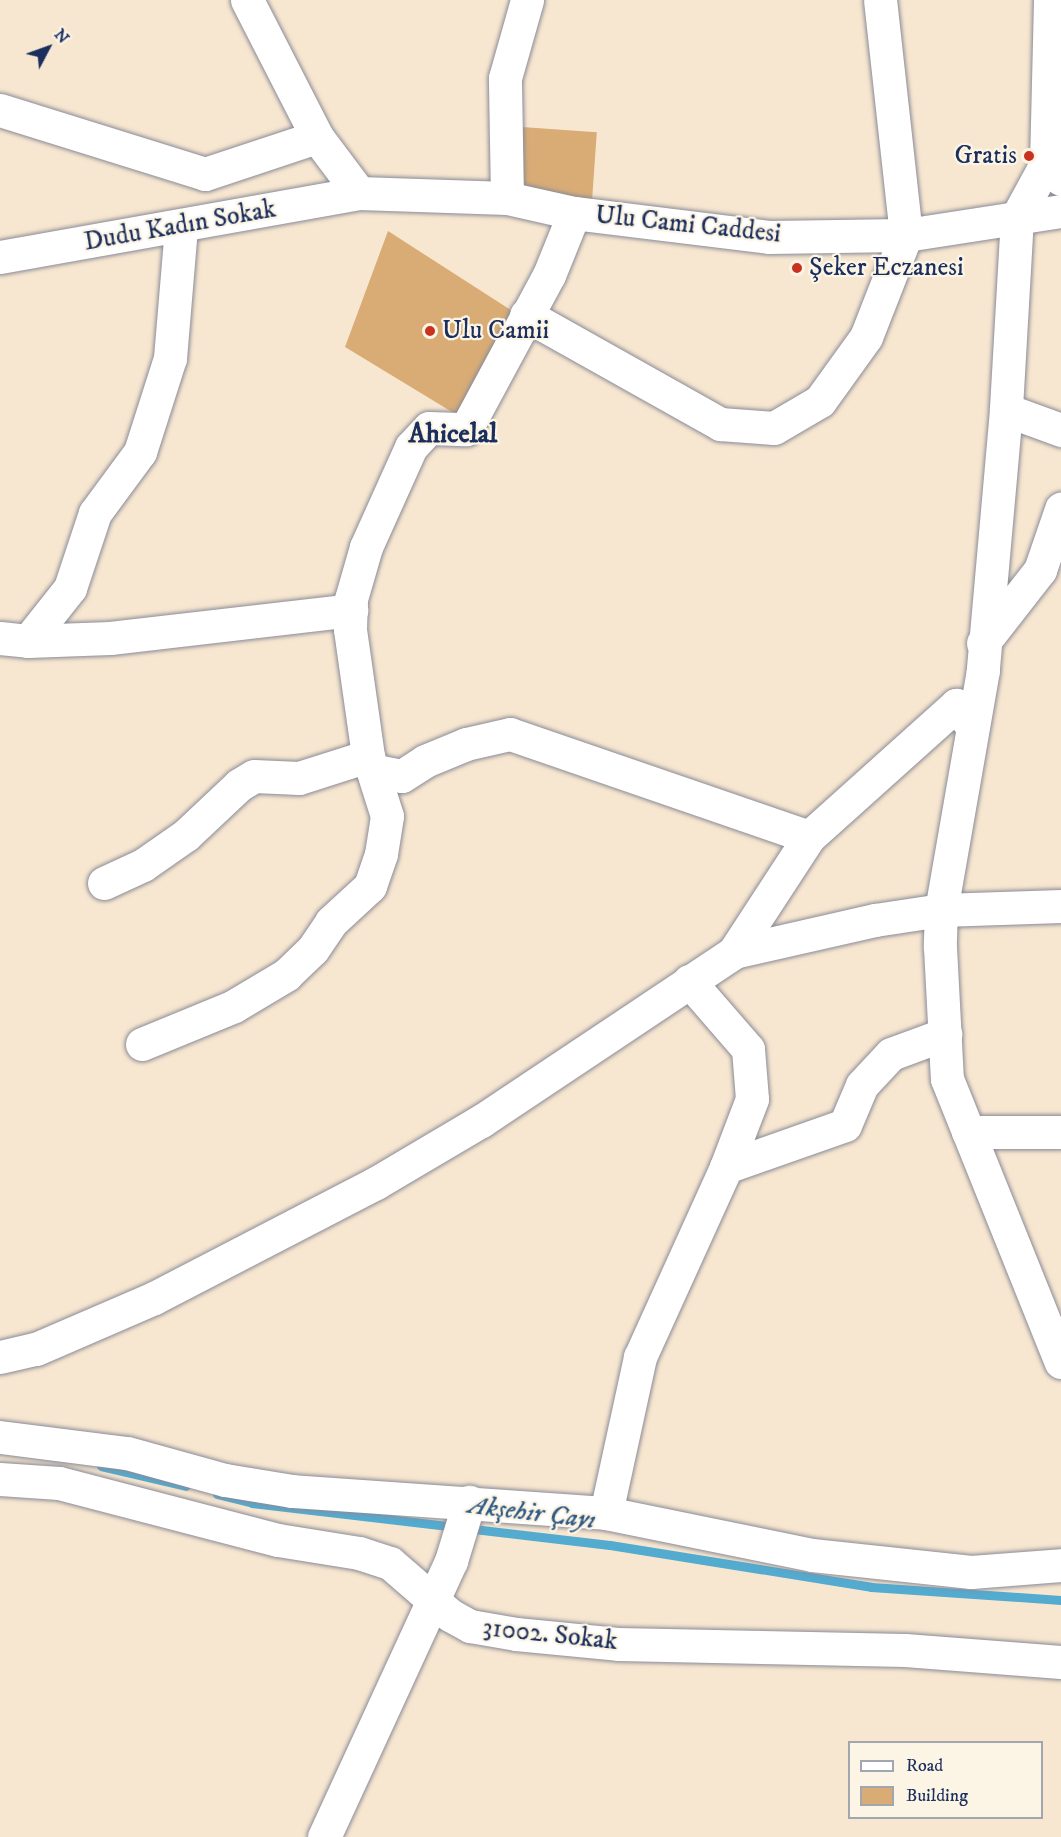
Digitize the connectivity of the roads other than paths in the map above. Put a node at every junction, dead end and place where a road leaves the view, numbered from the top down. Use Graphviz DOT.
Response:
graph roads {
  1 [pos="247,0"];
  2 [pos="527,0"];
  3 [pos="880,0"];
  4 [pos="1050,0"];
  5 [pos="0,110"];
  6 [pos="317,137"];
  7 [pos="1054,171"];
  8 [pos="359,193"];
  9 [pos="507,198"];
  10 [pos="1061,211"];
  11 [pos="574,213"];
  12 [pos="1017,217"];
  13 [pos="181,228"];
  14 [pos="906,235"];
  15 [pos="0,257"];
  16 [pos="526,315"];
  17 [pos="1006,410"];
  18 [pos="1061,430"];
  19 [pos="1061,509"];
  20 [pos="351,610"];
  21 [pos="14,640"];
  22 [pos="983,643"];
  23 [pos="971,725"];
  24 [pos="372,763"];
  25 [pos="809,837"];
  26 [pos="104,883"];
  27 [pos="1061,906"];
  28 [pos="941,910"];
  29 [pos="734,952"];
  30 [pos="689,981"];
  31 [pos="945,1034"];
  32 [pos="142,1044"];
  33 [pos="968,1132"];
  34 [pos="1061,1132"];
  35 [pos="726,1167"];
  36 [pos="0,1357"];
  37 [pos="1061,1362"];
  38 [pos="0,1437"];
  39 [pos="0,1479"];
  40 [pos="469,1502"];
  41 [pos="606,1513"];
  42 [pos="1061,1565"];
  43 [pos="433,1600"];
  44 [pos="1061,1662"];
  45 [pos="324,1837"];
  1 -- 6 [label="street"];
  2 -- 9 [label="street"];
  3 -- 14 [label="street"];
  4 -- 7 [label="street"];
  5 -- 6 [label="street"];
  6 -- 8 [label="street"];
  7 -- 12 [label="street"];
  8 -- 9 [label="street, Ulu Cami Caddesi"];
  8 -- 13 [label="street, Dudu Kadın Sokak"];
  9 -- 11 [label="street, Ulu Cami Caddesi"];
  10 -- 12 [label="street, Ulu Cami Caddesi"];
  11 -- 14 [label="street, Ulu Cami Caddesi"];
  11 -- 16 [label="street"];
  12 -- 14 [label="street, Ulu Cami Caddesi"];
  12 -- 17 [label="street"];
  13 -- 15 [label="street, Dudu Kadın Sokak"];
  13 -- 21 [label="street"];
  14 -- 16 [label="street"];
  16 -- 20 [label="street"];
  17 -- 18 [label="street"];
  17 -- 22 [label="street"];
  19 -- 22 [label="street"];
  20 -- 21 [label="street"];
  20 -- 24 [label="street"];
  22 -- 23 [label="street"];
  23 -- 25 [label="street"];
  23 -- 28 [label="street"];
  24 -- 25 [label="street"];
  24 -- 26 [label="street"];
  24 -- 32 [label="street"];
  25 -- 29 [label="street"];
  27 -- 28 [label="street"];
  28 -- 29 [label="street"];
  28 -- 31 [label="street"];
  29 -- 30 [label="street"];
  30 -- 35 [label="street"];
  30 -- 36 [label="street"];
  31 -- 33 [label="street"];
  31 -- 35 [label="street"];
  33 -- 34 [label="street"];
  33 -- 37 [label="street"];
  35 -- 41 [label="street"];
  38 -- 40 [label="street"];
  39 -- 43 [label="street, 31002. Sokak"];
  40 -- 41 [label="street"];
  40 -- 43 [label="street"];
  41 -- 42 [label="street"];
  43 -- 44 [label="street, 31002. Sokak"];
  43 -- 45 [label="street"];
}
